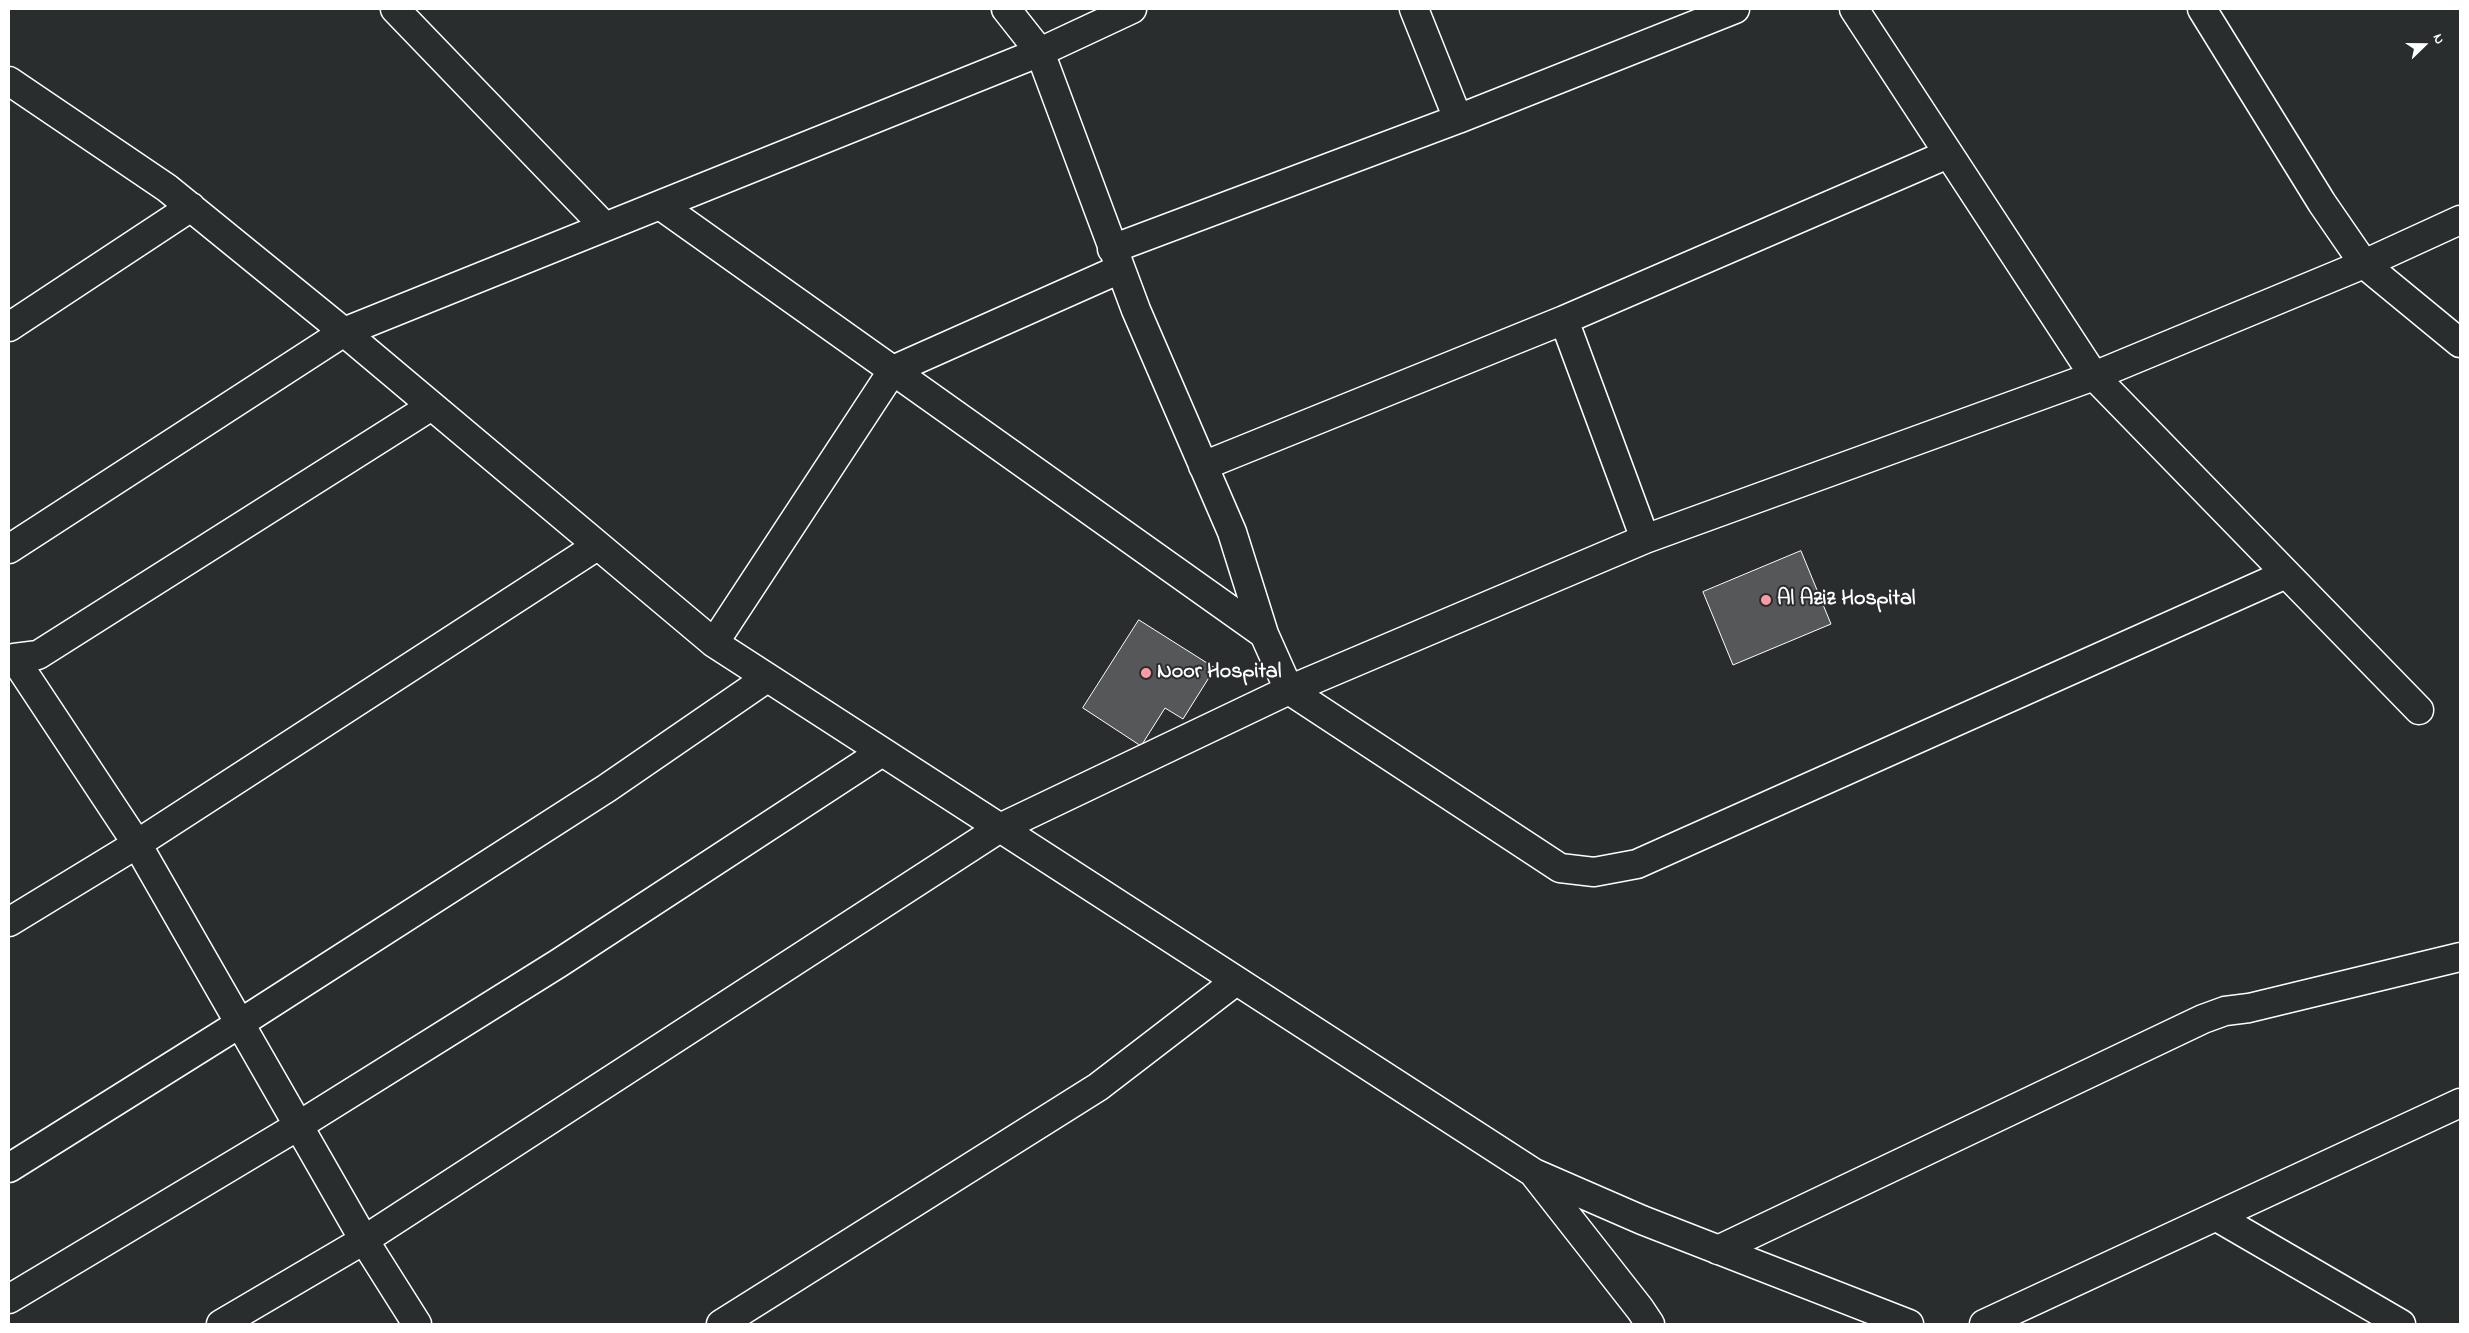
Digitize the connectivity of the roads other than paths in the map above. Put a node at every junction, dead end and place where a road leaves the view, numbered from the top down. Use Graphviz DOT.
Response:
graph roads {
  1 [pos="395,9"];
  2 [pos="1006,9"];
  3 [pos="1132,9"];
  4 [pos="1414,9"];
  5 [pos="1735,9"];
  6 [pos="1854,9"];
  7 [pos="2202,9"];
  8 [pos="1040,52"];
  9 [pos="13,89"];
  10 [pos="1458,119"];
  11 [pos="1948,154"];
  12 [pos="660,205"];
  13 [pos="191,208"];
  14 [pos="2460,220"];
  15 [pos="605,227"];
  16 [pos="1116,259"];
  17 [pos="2364,264"];
  18 [pos="1564,320"];
  19 [pos="9,327"];
  20 [pos="344,332"];
  21 [pos="2460,343"];
  22 [pos="893,370"];
  23 [pos="2094,376"];
  24 [pos="430,407"];
  25 [pos="1203,466"];
  26 [pos="1645,539"];
  27 [pos="597,546"];
  28 [pos="9,549"];
  29 [pos="2286,574"];
  30 [pos="1264,634"];
  31 [pos="714,643"];
  32 [pos="11,659"];
  33 [pos="767,678"];
  34 [pos="1288,690"];
  35 [pos="2420,710"];
  36 [pos="882,752"];
  37 [pos="1000,828"];
  38 [pos="137,844"];
  39 [pos="9,922"];
  40 [pos="2460,957"];
  41 [pos="1236,981"];
  42 [pos="239,1024"];
  43 [pos="2460,1103"];
  44 [pos="298,1126"];
  45 [pos="9,1168"];
  46 [pos="1534,1173"];
  47 [pos="2216,1217"];
  48 [pos="364,1240"];
  49 [pos="1718,1250"];
  50 [pos="9,1299"];
  51 [pos="221,1324"];
  52 [pos="417,1324"];
  53 [pos="722,1324"];
  54 [pos="1650,1324"];
  55 [pos="1909,1324"];
  56 [pos="1984,1324"];
  57 [pos="2401,1324"];
  1 -- 15 [label="street"];
  2 -- 8 [label="street"];
  3 -- 8 [label="street"];
  4 -- 10 [label="street"];
  5 -- 10 [label="street"];
  6 -- 11 [label="street"];
  7 -- 17 [label="street"];
  8 -- 12 [label="street"];
  8 -- 16 [label="street"];
  9 -- 13 [label="street"];
  10 -- 16 [label="street"];
  11 -- 18 [label="street"];
  11 -- 23 [label="street"];
  12 -- 15 [label="street"];
  12 -- 22 [label="street"];
  13 -- 19 [label="street"];
  13 -- 20 [label="street"];
  14 -- 17 [label="street"];
  15 -- 20 [label="street"];
  16 -- 22 [label="street"];
  16 -- 25 [label="street"];
  17 -- 21 [label="street"];
  17 -- 23 [label="street"];
  18 -- 25 [label="street"];
  18 -- 26 [label="street"];
  20 -- 24 [label="street"];
  20 -- 28 [label="street"];
  22 -- 30 [label="street"];
  22 -- 31 [label="street"];
  23 -- 26 [label="street"];
  23 -- 29 [label="street"];
  24 -- 27 [label="street"];
  24 -- 32 [label="street"];
  25 -- 30 [label="street"];
  26 -- 34 [label="street"];
  27 -- 31 [label="street"];
  27 -- 38 [label="street"];
  29 -- 34 [label="street"];
  29 -- 35 [label="street"];
  30 -- 34 [label="street"];
  31 -- 33 [label="street"];
  32 -- 38 [label="street"];
  33 -- 36 [label="street"];
  33 -- 42 [label="street"];
  34 -- 37 [label="street"];
  36 -- 37 [label="street"];
  36 -- 44 [label="street"];
  37 -- 41 [label="street"];
  37 -- 48 [label="street"];
  38 -- 39 [label="street"];
  38 -- 42 [label="street"];
  40 -- 49 [label="street"];
  41 -- 46 [label="street"];
  41 -- 53 [label="street"];
  42 -- 44 [label="street"];
  42 -- 45 [label="street"];
  43 -- 47 [label="street"];
  44 -- 48 [label="street"];
  44 -- 50 [label="street"];
  46 -- 49 [label="street"];
  46 -- 54 [label="street"];
  47 -- 56 [label="street"];
  47 -- 57 [label="street"];
  48 -- 51 [label="street"];
  48 -- 52 [label="street"];
  49 -- 55 [label="street"];
}
